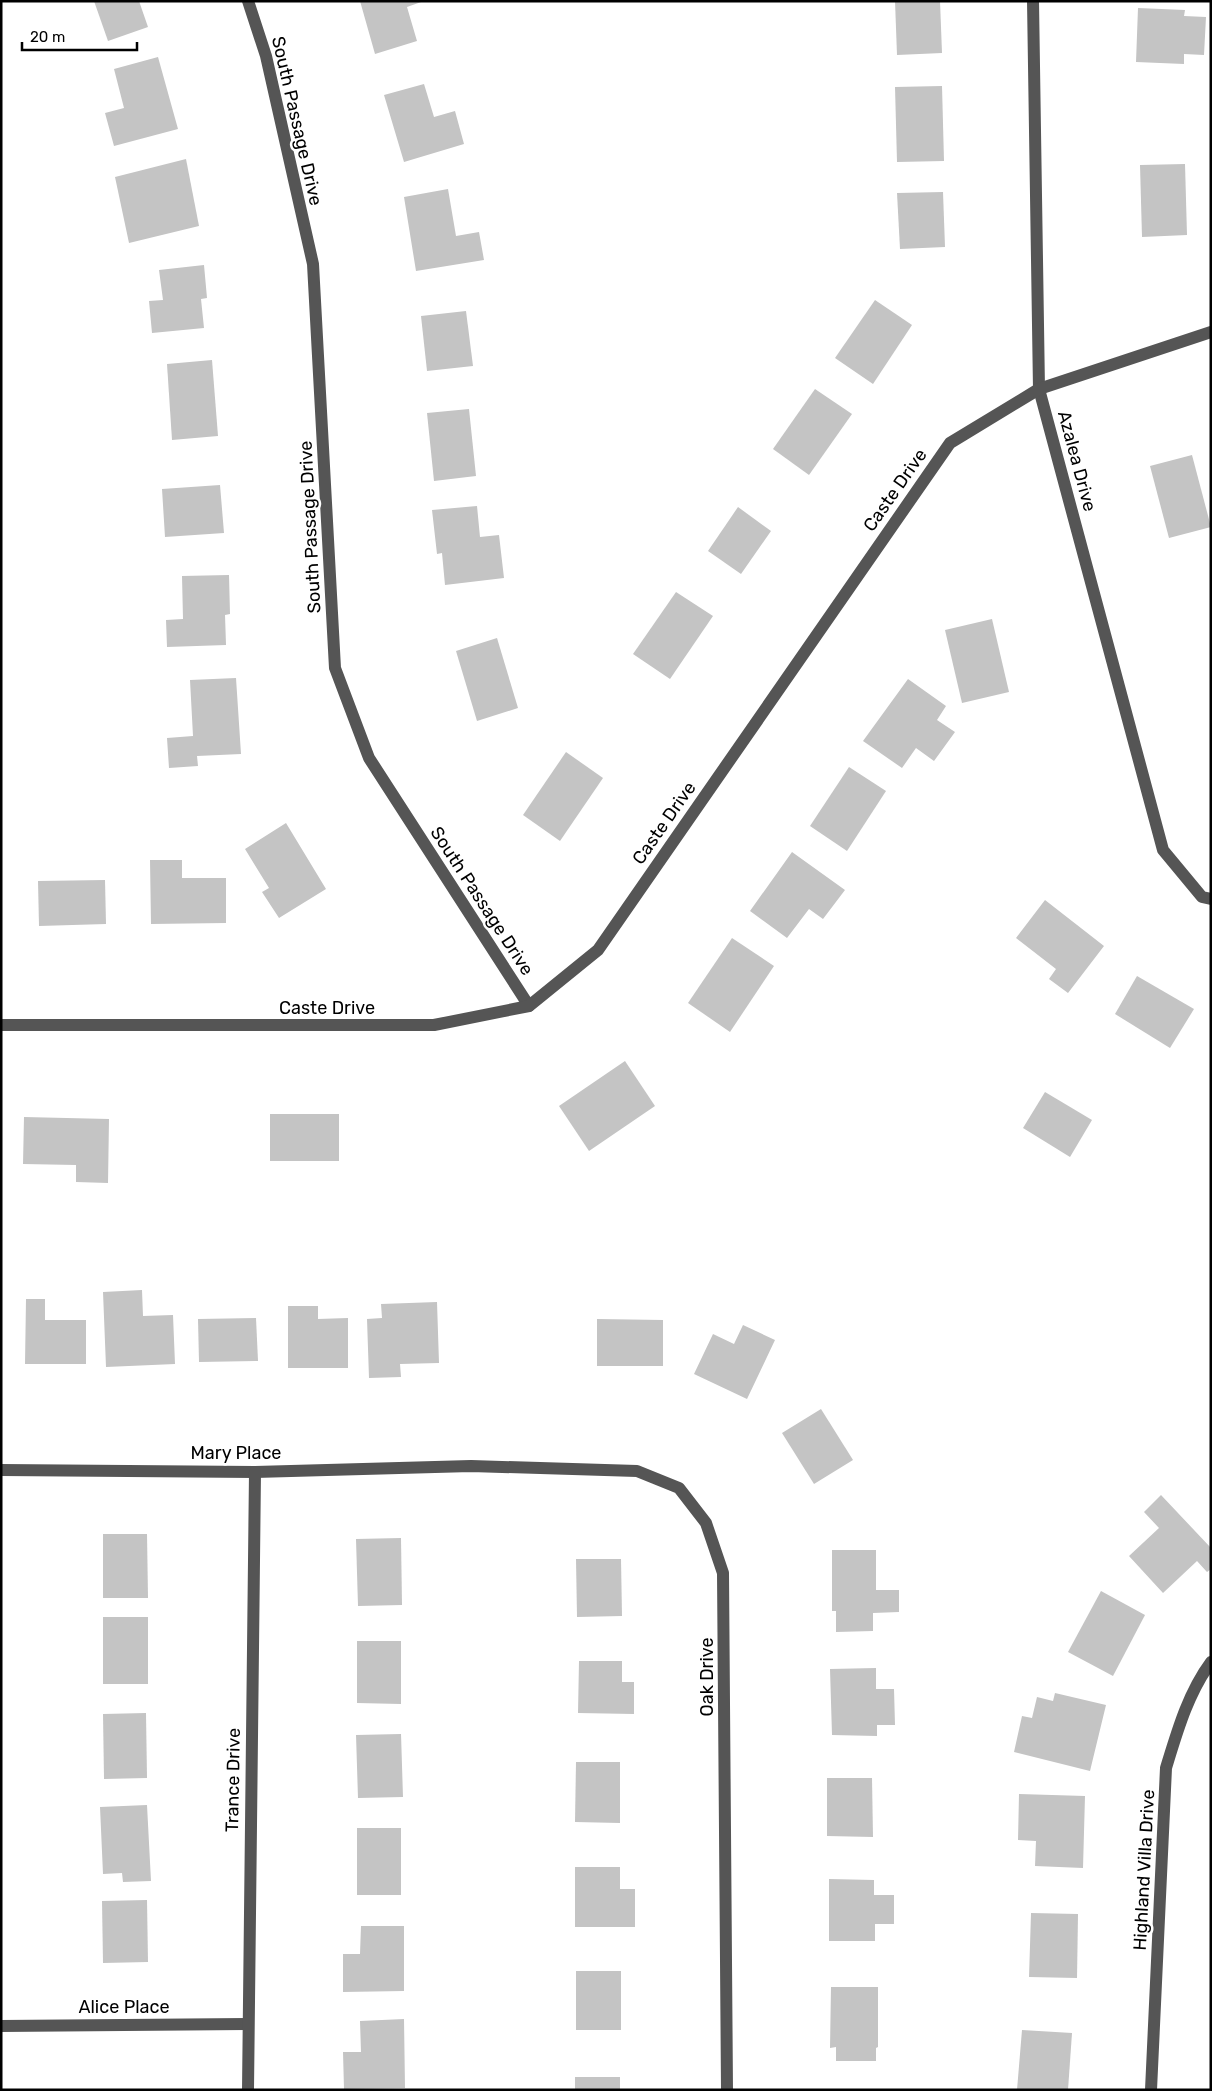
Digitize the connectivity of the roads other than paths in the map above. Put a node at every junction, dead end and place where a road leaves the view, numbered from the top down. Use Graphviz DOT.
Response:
graph roads {
  1 [pos="248,1"];
  2 [pos="1033,1"];
  3 [pos="1211,332"];
  4 [pos="1039,389"];
  5 [pos="1211,899"];
  6 [pos="529,1006"];
  7 [pos="1,1025"];
  8 [pos="471,1466"];
  9 [pos="1,1470"];
  10 [pos="255,1472"];
  11 [pos="1211,1662"];
  12 [pos="248,2024"];
  13 [pos="1,2026"];
  14 [pos="248,2090"];
  15 [pos="727,2090"];
  16 [pos="1151,2090"];
  1 -- 6 [label="street, South Passage Drive"];
  2 -- 4 [label="street, Azalea Drive"];
  3 -- 4 [label="street, Caste Drive"];
  4 -- 5 [label="street, Azalea Drive"];
  4 -- 6 [label="street, Caste Drive"];
  6 -- 7 [label="street, Caste Drive"];
  8 -- 10 [label="street, Mary Place"];
  8 -- 15 [label="street, Oak Drive"];
  9 -- 10 [label="street, Mary Place"];
  10 -- 12 [label="street, Trance Drive"];
  11 -- 16 [label="street, Highland Villa Drive"];
  12 -- 13 [label="street, Alice Place"];
  12 -- 14 [label="street, Trance Drive"];
}
